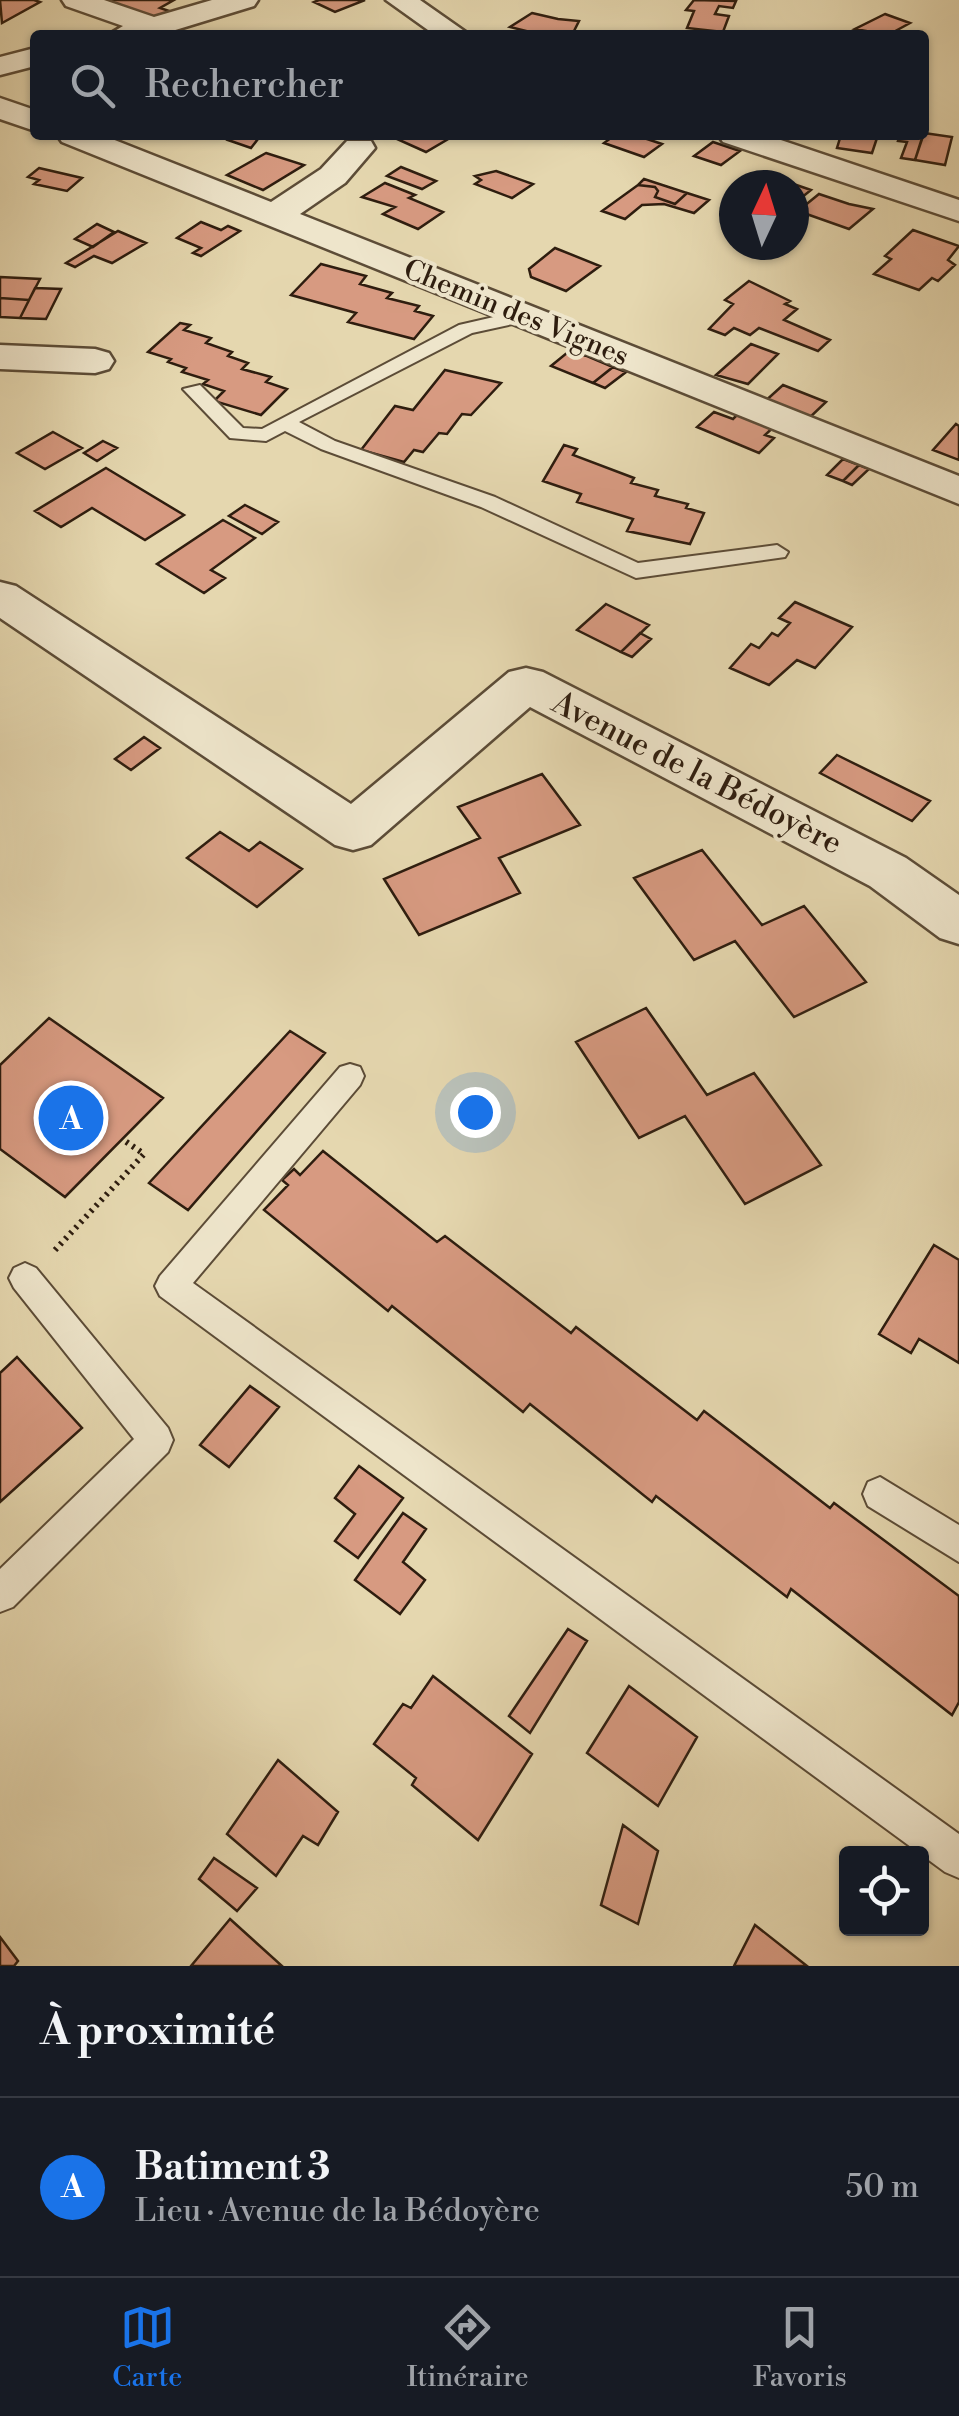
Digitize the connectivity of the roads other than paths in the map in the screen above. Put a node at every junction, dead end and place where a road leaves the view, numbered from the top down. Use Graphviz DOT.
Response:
graph roads {
  1 [pos="76,0"];
  2 [pos="244,0"];
  3 [pos="400,0"];
  4 [pos="154,27"];
  5 [pos="142,30"];
  6 [pos="448,30"];
  7 [pos="30,58"];
  8 [pos="0,66"];
  9 [pos="0,108"];
  10 [pos="30,119"];
  11 [pos="85,140"];
  12 [pos="749,140"];
  13 [pos="359,148"];
  14 [pos="959,211"];
  15 [pos="275,216"];
  16 [pos="524,316"];
  17 [pos="0,357"];
  18 [pos="94,361"];
  19 [pos="193,389"];
  20 [pos="284,422"];
  21 [pos="959,491"];
  22 [pos="778,552"];
  23 [pos="0,597"];
  24 [pos="959,923"];
  25 [pos="350,1076"];
  26 [pos="26,1278"];
  27 [pos="880,1494"];
  28 [pos="959,1545"];
  29 [pos="0,1594"];
  30 [pos="959,1858"];
  1 -- 4 [label="street"];
  2 -- 4 [label="street"];
  3 -- 6 [label="street"];
  4 -- 5 [label="street"];
  7 -- 8 [label="street"];
  9 -- 10 [label="street"];
  11 -- 15 [label="street, Chemin des Vignes"];
  12 -- 14 [label="street"];
  13 -- 15 [label="street"];
  15 -- 16 [label="street, Chemin des Vignes"];
  16 -- 20 [label="lane"];
  16 -- 21 [label="street, Chemin des Vignes"];
  17 -- 18 [label="street"];
  19 -- 20 [label="lane"];
  20 -- 22 [label="lane"];
  23 -- 24 [label="street, Avenue de la Bédoyère"];
  25 -- 30 [label="lane"];
  26 -- 29 [label="lane"];
  27 -- 28 [label="lane"];
}
